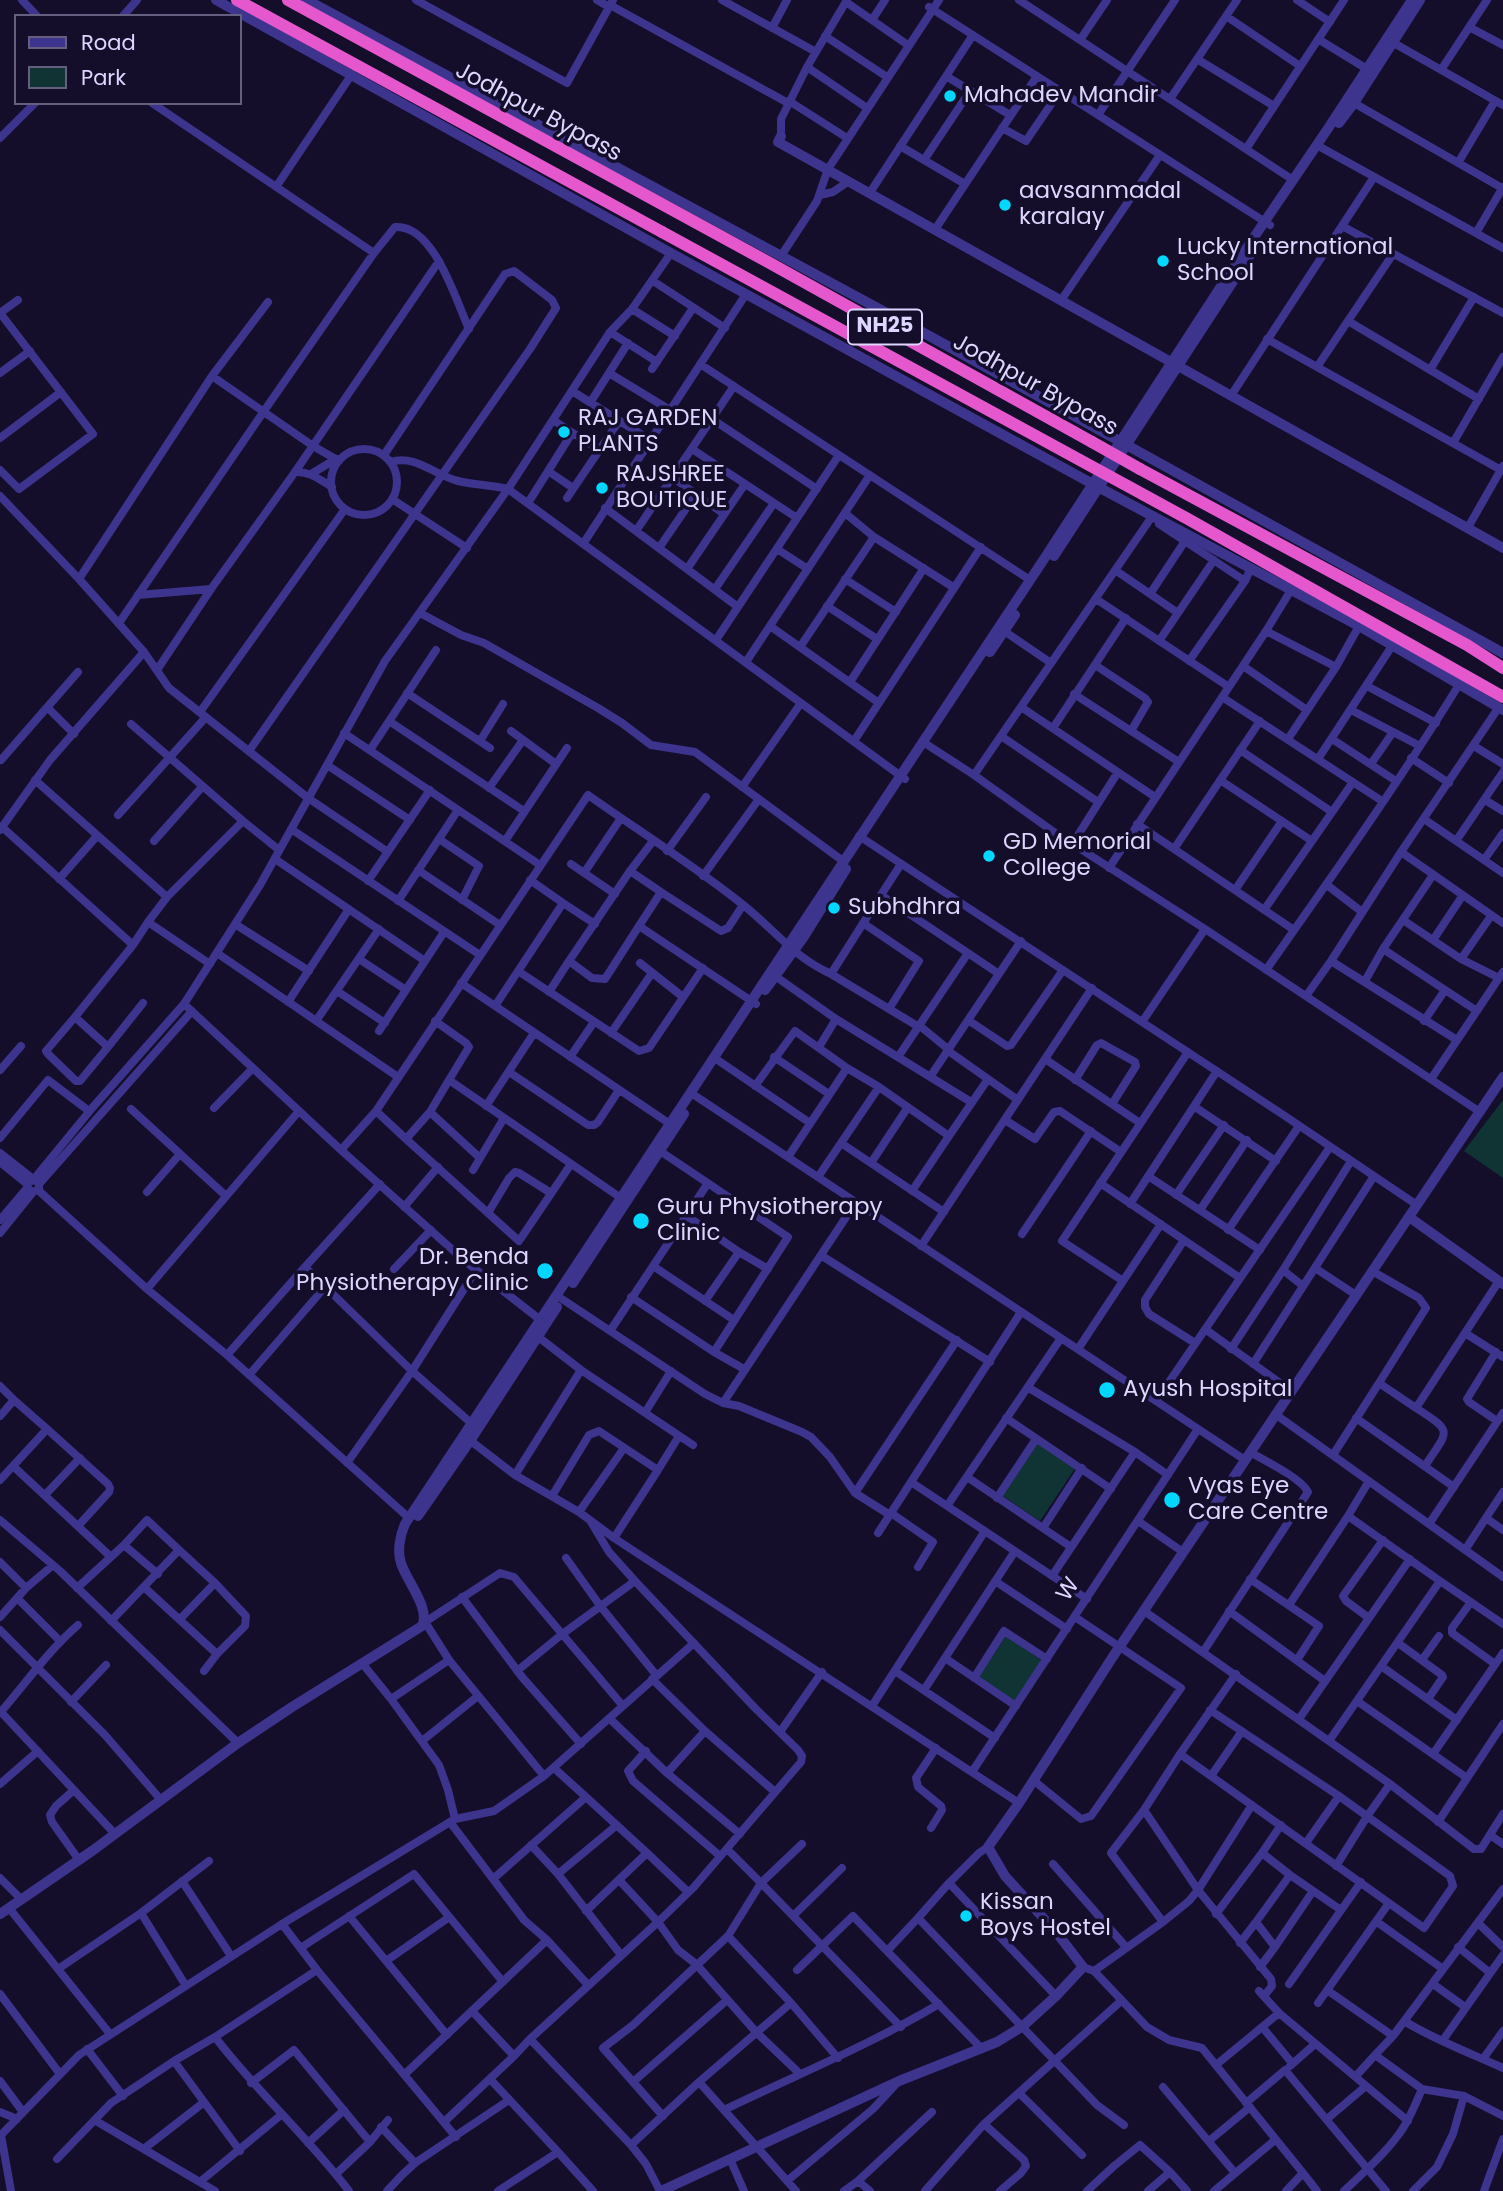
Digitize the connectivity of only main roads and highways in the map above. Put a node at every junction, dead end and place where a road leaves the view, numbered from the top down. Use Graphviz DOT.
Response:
graph roads {
  1 [pos="237,0"];
  2 [pos="288,0"];
  3 [pos="1503,668"];
  4 [pos="1502,704"];
  1 -- 4 [label="highway, bridge"];
  2 -- 3 [label="highway, Jodhpur Bypass / NH25, bridge"];
}
